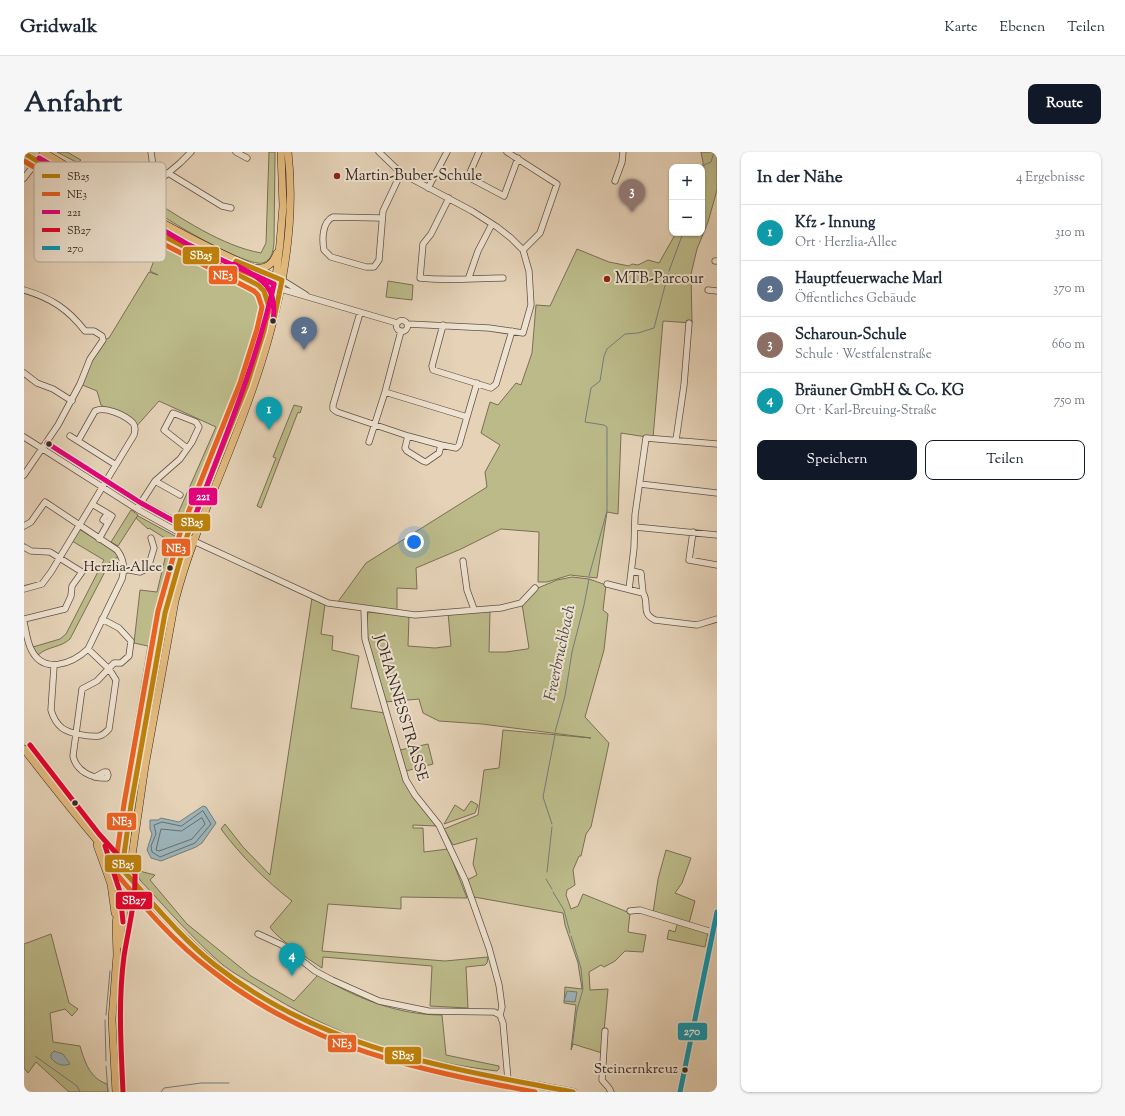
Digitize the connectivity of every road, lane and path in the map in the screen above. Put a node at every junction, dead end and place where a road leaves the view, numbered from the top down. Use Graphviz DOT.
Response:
graph roads {
  1 [pos="43,152"];
  2 [pos="151,152"];
  3 [pos="190,152"];
  4 [pos="236,152"];
  5 [pos="281,152"];
  6 [pos="288,152"];
  7 [pos="379,152"];
  8 [pos="447,152"];
  9 [pos="479,152"];
  10 [pos="507,152"];
  11 [pos="623,152"];
  12 [pos="24,153"];
  13 [pos="246,158"];
  14 [pos="518,158"];
  15 [pos="38,161"];
  16 [pos="60,162"];
  17 [pos="152,162"];
  18 [pos="34,166"];
  19 [pos="168,173"];
  20 [pos="401,173"];
  21 [pos="24,178"];
  22 [pos="615,181"];
  23 [pos="428,188"];
  24 [pos="449,198"];
  25 [pos="231,208"];
  26 [pos="381,218"];
  27 [pos="166,224"];
  28 [pos="492,224"];
  29 [pos="166,237"];
  30 [pos="280,244"];
  31 [pos="523,250"];
  32 [pos="248,267"];
  33 [pos="230,269"];
  34 [pos="470,277"];
  35 [pos="503,278"];
  36 [pos="279,279"];
  37 [pos="277,288"];
  38 [pos="24,290"];
  39 [pos="708,290"];
  40 [pos="717,291"];
  41 [pos="314,299"];
  42 [pos="269,307"];
  43 [pos="360,313"];
  44 [pos="397,323"];
  45 [pos="689,323"];
  46 [pos="408,324"];
  47 [pos="443,325"];
  48 [pos="401,331"];
  49 [pos="512,331"];
  50 [pos="24,373"];
  51 [pos="477,383"];
  52 [pos="385,392"];
  53 [pos="72,401"];
  54 [pos="467,417"];
  55 [pos="375,424"];
  56 [pos="70,436"];
  57 [pos="408,436"];
  58 [pos="24,437"];
  59 [pos="676,440"];
  60 [pos="78,441"];
  61 [pos="369,442"];
  62 [pos="717,444"];
  63 [pos="441,445"];
  64 [pos="187,448"];
  65 [pos="43,449"];
  66 [pos="116,465"];
  67 [pos="24,475"];
  68 [pos="155,481"];
  69 [pos="640,484"];
  70 [pos="103,487"];
  71 [pos="717,493"];
  72 [pos="180,495"];
  73 [pos="92,504"];
  74 [pos="137,509"];
  75 [pos="24,526"];
  76 [pos="79,526"];
  77 [pos="635,527"];
  78 [pos="693,532"];
  79 [pos="717,535"];
  80 [pos="187,536"];
  81 [pos="99,538"];
  82 [pos="151,538"];
  83 [pos="194,540"];
  84 [pos="24,547"];
  85 [pos="59,557"];
  86 [pos="463,561"];
  87 [pos="717,565"];
  88 [pos="124,569"];
  89 [pos="632,571"];
  90 [pos="607,584"];
  91 [pos="534,588"];
  92 [pos="24,589"];
  93 [pos="629,589"];
  94 [pos="643,592"];
  95 [pos="364,609"];
  96 [pos="474,610"];
  97 [pos="24,619"];
  98 [pos="102,619"];
  99 [pos="717,619"];
  100 [pos="24,622"];
  101 [pos="88,649"];
  102 [pos="54,666"];
  103 [pos="108,669"];
  104 [pos="77,733"];
  105 [pos="24,749"];
  106 [pos="95,777"];
  107 [pos="94,839"];
  108 [pos="127,839"];
  109 [pos="102,848"];
  110 [pos="122,869"];
  111 [pos="128,876"];
  112 [pos="154,905"];
  113 [pos="125,911"];
  114 [pos="630,911"];
  115 [pos="717,912"];
  116 [pos="116,924"];
  117 [pos="712,932"];
  118 [pos="258,934"];
  119 [pos="117,954"];
  120 [pos="500,1014"];
  121 [pos="605,1031"];
  122 [pos="508,1080"];
  123 [pos="116,1092"];
  124 [pos="573,1092"];
  125 [pos="611,1092"];
  126 [pos="680,1092"];
  1 -- 15 [label="street"];
  1 -- 16 [label="main road"];
  2 -- 17 [label="street"];
  3 -- 19 [label="street"];
  4 -- 13 [label="street"];
  5 -- 30 [label="main road"];
  6 -- 36 [label="main road"];
  7 -- 20 [label="street"];
  8 -- 23 [label="street"];
  9 -- 14 [label="street"];
  10 -- 14 [label="street"];
  11 -- 22 [label="street"];
  12 -- 15 [label="main road"];
  14 -- 31 [label="street"];
  18 -- 21 [label="street"];
  19 -- 25 [label="street"];
  20 -- 23 [label="street"];
  20 -- 26 [label="street"];
  23 -- 24 [label="street"];
  24 -- 28 [label="street"];
  24 -- 34 [label="street"];
  26 -- 26 [label="street"];
  27 -- 32 [label="main road"];
  28 -- 31 [label="street"];
  28 -- 34 [label="street"];
  29 -- 33 [label="main road"];
  30 -- 32 [label="main road"];
  30 -- 36 [label="main road"];
  31 -- 49 [label="street"];
  32 -- 36 [label="main road"];
  33 -- 37 [label="main road"];
  33 -- 42 [label="main road"];
  34 -- 35 [label="street"];
  36 -- 37 [label="main road"];
  36 -- 41 [label="street"];
  37 -- 41 [label="street"];
  37 -- 42 [label="main road"];
  37 -- 83 [label="main road"];
  38 -- 53 [label="street"];
  39 -- 40 [label="street"];
  41 -- 43 [label="street"];
  42 -- 80 [label="main road"];
  43 -- 44 [label="street"];
  43 -- 55 [label="street"];
  44 -- 46 [label="street"];
  44 -- 48 [label="street"];
  45 -- 59 [label="street"];
  46 -- 47 [label="street"];
  46 -- 48 [label="street"];
  47 -- 49 [label="street"];
  47 -- 51 [label="street"];
  48 -- 52 [label="street"];
  49 -- 51 [label="street"];
  50 -- 53 [label="street"];
  51 -- 54 [label="street"];
  52 -- 54 [label="street"];
  52 -- 55 [label="street"];
  53 -- 65 [label="street"];
  54 -- 63 [label="street"];
  55 -- 57 [label="street"];
  55 -- 61 [label="street"];
  56 -- 60 [label="street"];
  57 -- 63 [label="street"];
  57 -- 63 [label="street"];
  58 -- 65 [label="street"];
  59 -- 62 [label="street"];
  59 -- 69 [label="street"];
  60 -- 66 [label="street"];
  60 -- 66 [label="street"];
  64 -- 64 [label="street"];
  64 -- 68 [label="street"];
  65 -- 67 [label="street"];
  65 -- 70 [label="street"];
  66 -- 70 [label="street"];
  68 -- 72 [label="street"];
  68 -- 74 [label="street"];
  69 -- 71 [label="street"];
  69 -- 77 [label="street"];
  70 -- 73 [label="street"];
  70 -- 74 [label="street"];
  73 -- 76 [label="street"];
  73 -- 81 [label="street"];
  74 -- 80 [label="street"];
  75 -- 76 [label="street"];
  76 -- 81 [label="street"];
  76 -- 85 [label="street"];
  77 -- 78 [label="street"];
  77 -- 89 [label="street"];
  78 -- 79 [label="street"];
  78 -- 87 [label="street"];
  80 -- 83 [label="street"];
  80 -- 108 [label="main road"];
  81 -- 88 [label="street"];
  82 -- 88 [label="street"];
  83 -- 95 [label="street"];
  83 -- 111 [label="main road"];
  84 -- 85 [label="street"];
  85 -- 92 [label="street"];
  85 -- 97 [label="street"];
  86 -- 96 [label="street"];
  88 -- 98 [label="street"];
  89 -- 93 [label="street"];
  89 -- 94 [label="street"];
  90 -- 93 [label="street"];
  91 -- 96 [label="street"];
  93 -- 94 [label="street"];
  94 -- 99 [label="street"];
  95 -- 96 [label="street"];
  95 -- 120 [label="street, JOHANNESSTRASSE"];
  98 -- 101 [label="street"];
  98 -- 103 [label="street"];
  100 -- 102 [label="street"];
  101 -- 102 [label="street"];
  101 -- 103 [label="street"];
  102 -- 104 [label="street"];
  103 -- 104 [label="street"];
  103 -- 104 [label="street"];
  104 -- 106 [label="street"];
  105 -- 107 [label="main road"];
  107 -- 109 [label="main road"];
  107 -- 116 [label="main road"];
  108 -- 109 [label="main road"];
  108 -- 110 [label="main road"];
  109 -- 110 [label="main road"];
  110 -- 111 [label="main road"];
  110 -- 116 [label="main road"];
  111 -- 112 [label="main road"];
  111 -- 113 [label="main road"];
  112 -- 113 [label="main road"];
  112 -- 122 [label="main road"];
  113 -- 119 [label="main road"];
  114 -- 117 [label="street"];
  115 -- 117 [label="street"];
  116 -- 119 [label="main road"];
  117 -- 126 [label="street"];
  118 -- 120 [label="street"];
  119 -- 123 [label="main road"];
  120 -- 122 [label="street, JOHANNESSTRASSE"];
  121 -- 125 [label="street"];
  122 -- 124 [label="main road"];
}
